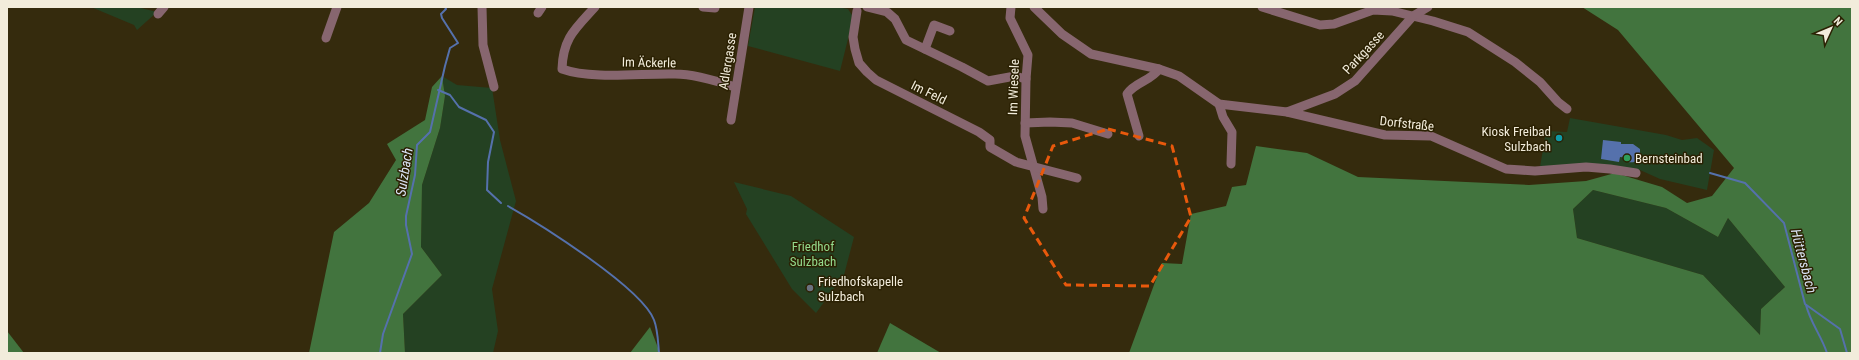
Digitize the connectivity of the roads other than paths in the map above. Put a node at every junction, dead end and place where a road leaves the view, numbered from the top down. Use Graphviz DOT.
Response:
graph roads {
  1 [pos="337,7"];
  2 [pos="482,7"];
  3 [pos="595,7"];
  4 [pos="703,7"];
  5 [pos="749,7"];
  6 [pos="867,7"];
  7 [pos="1011,7"];
  8 [pos="1034,7"];
  9 [pos="1262,7"];
  10 [pos="1428,7"];
  11 [pos="715,8"];
  12 [pos="858,8"];
  13 [pos="1413,16"];
  14 [pos="950,32"];
  15 [pos="326,38"];
  16 [pos="925,49"];
  17 [pos="1159,69"];
  18 [pos="1026,79"];
  19 [pos="494,87"];
  20 [pos="735,87"];
  21 [pos="1219,104"];
  22 [pos="1567,109"];
  23 [pos="1287,112"];
  24 [pos="731,120"];
  25 [pos="1025,123"];
  26 [pos="1108,134"];
  27 [pos="1139,136"];
  28 [pos="1231,164"];
  29 [pos="1033,168"];
  30 [pos="1636,173"];
  31 [pos="1077,178"];
  32 [pos="1043,209"];
  1 -- 15 [label="street"];
  2 -- 19 [label="street"];
  3 -- 20 [label="street, Im Äckerle"];
  4 -- 11 [label="street"];
  5 -- 20 [label="street, Adlergasse"];
  6 -- 16 [label="street"];
  7 -- 18 [label="street, Im Wiesele"];
  8 -- 17 [label="street, Dorfstraße"];
  9 -- 13 [label="street"];
  10 -- 13 [label="street, Parkgasse"];
  12 -- 29 [label="street, Im Feld"];
  13 -- 22 [label="street"];
  13 -- 23 [label="street, Parkgasse"];
  14 -- 16 [label="street"];
  16 -- 18 [label="street"];
  17 -- 21 [label="street, Dorfstraße"];
  17 -- 27 [label="street"];
  18 -- 25 [label="street, Im Wiesele"];
  20 -- 24 [label="street, Adlergasse"];
  21 -- 23 [label="street, Dorfstraße"];
  21 -- 28 [label="street"];
  23 -- 30 [label="street, Dorfstraße"];
  25 -- 26 [label="street, Im Wiesele"];
  25 -- 29 [label="street, Im Wiesele"];
  29 -- 31 [label="street"];
  29 -- 32 [label="street, Im Wiesele"];
}
